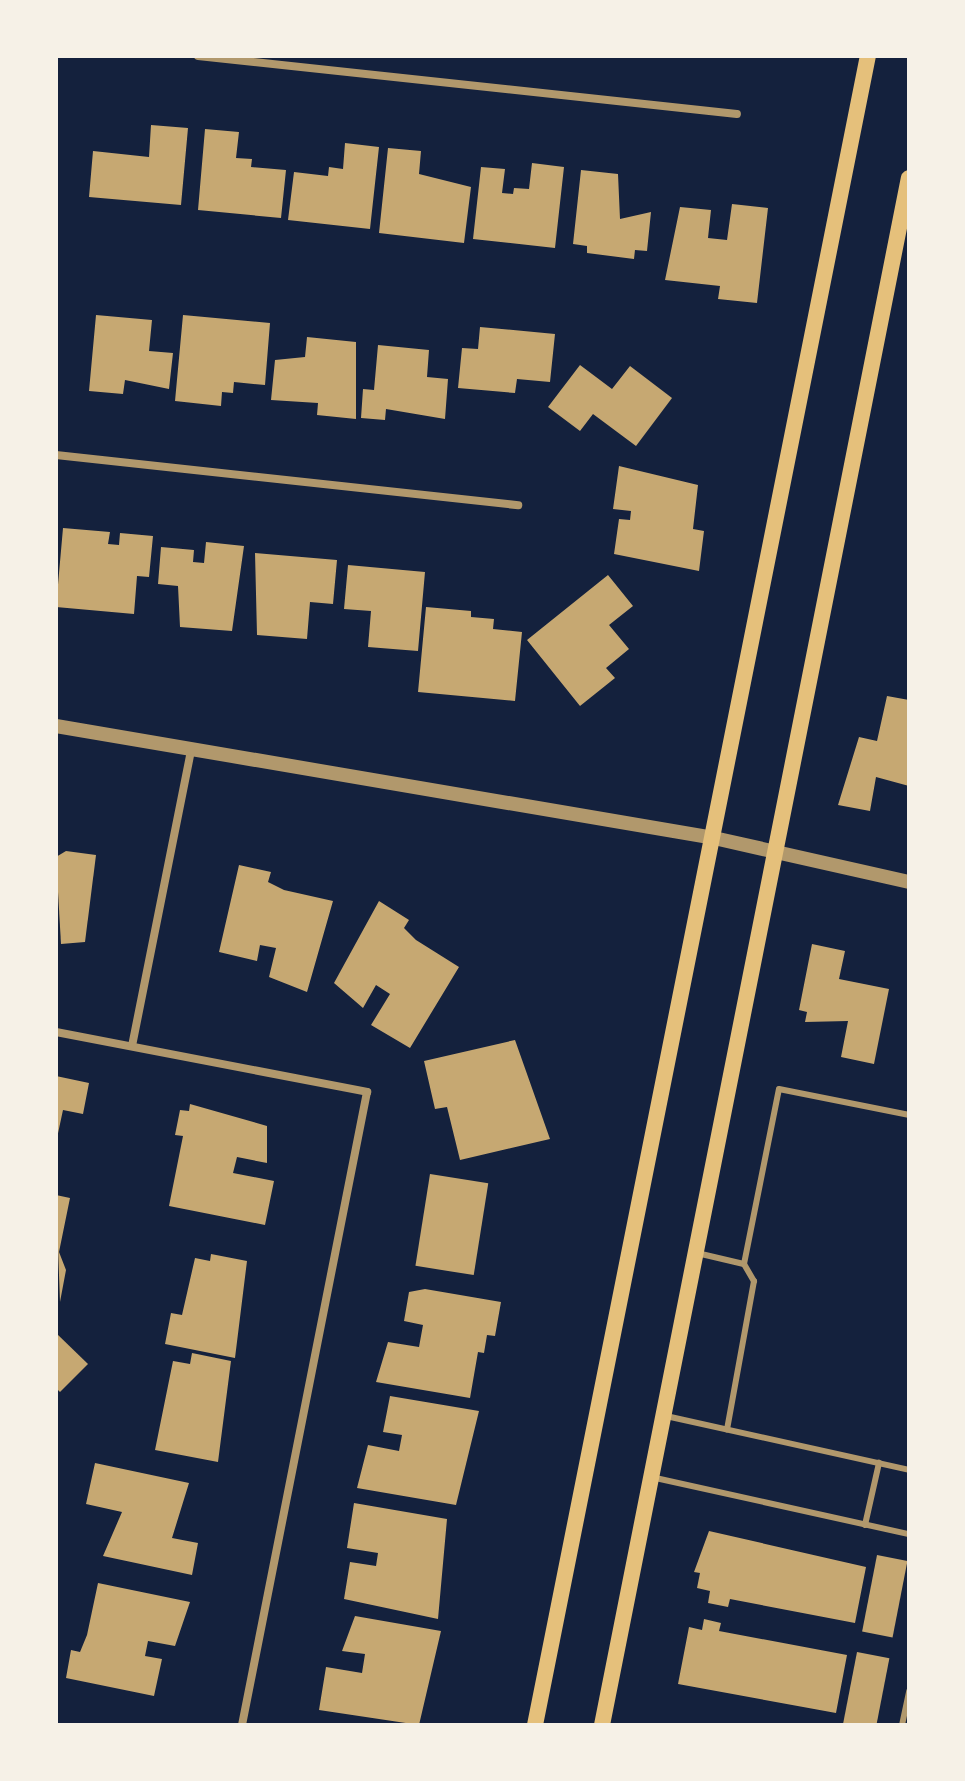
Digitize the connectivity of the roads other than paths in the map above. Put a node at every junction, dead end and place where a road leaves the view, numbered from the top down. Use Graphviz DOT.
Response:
graph roads {
  1 [pos="198,56"];
  2 [pos="868,56"];
  3 [pos="737,114"];
  4 [pos="909,178"];
  5 [pos="56,455"];
  6 [pos="518,505"];
  7 [pos="56,726"];
  8 [pos="191,752"];
  9 [pos="714,838"];
  10 [pos="776,850"];
  11 [pos="909,882"];
  12 [pos="56,1032"];
  13 [pos="132,1046"];
  14 [pos="909,1115"];
  15 [pos="696,1253"];
  16 [pos="744,1264"];
  17 [pos="663,1415"];
  18 [pos="727,1430"];
  19 [pos="879,1463"];
  20 [pos="909,1470"];
  21 [pos="651,1477"];
  22 [pos="865,1525"];
  23 [pos="909,1534"];
  24 [pos="909,1691"];
  25 [pos="242,1725"];
  26 [pos="535,1725"];
  27 [pos="602,1725"];
  28 [pos="902,1725"];
  1 -- 3 [label="street"];
  2 -- 9 [label="main road"];
  4 -- 10 [label="main road"];
  5 -- 6 [label="street"];
  7 -- 8 [label="street"];
  8 -- 9 [label="street"];
  8 -- 13 [label="street"];
  9 -- 10 [label="street"];
  9 -- 26 [label="main road"];
  10 -- 11 [label="street"];
  10 -- 15 [label="main road"];
  12 -- 13 [label="street"];
  13 -- 25 [label="street"];
  14 -- 16 [label="lane"];
  15 -- 16 [label="lane"];
  15 -- 17 [label="main road"];
  16 -- 18 [label="lane"];
  17 -- 18 [label="lane"];
  17 -- 21 [label="main road"];
  18 -- 19 [label="lane"];
  19 -- 20 [label="lane"];
  19 -- 22 [label="lane"];
  21 -- 22 [label="lane"];
  21 -- 27 [label="main road"];
  22 -- 23 [label="lane"];
  24 -- 28 [label="lane"];
}
